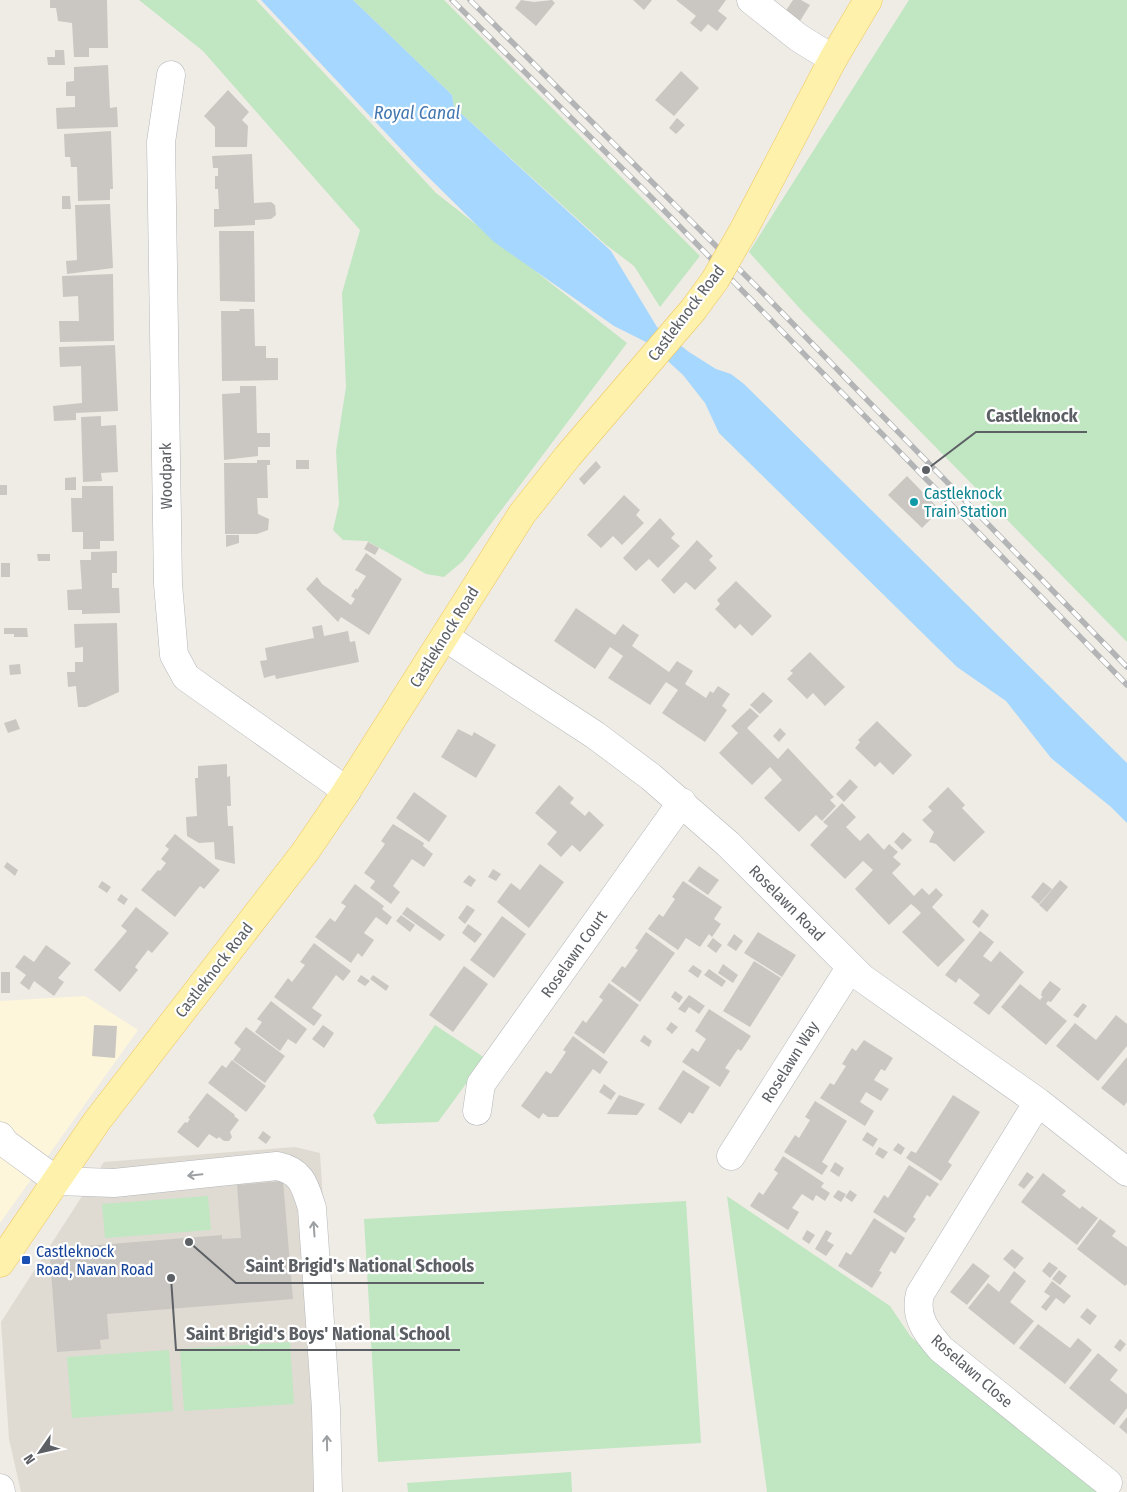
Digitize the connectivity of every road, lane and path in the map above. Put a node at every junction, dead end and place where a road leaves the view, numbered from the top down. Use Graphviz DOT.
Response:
graph roads {
  1 [pos="751,0"];
  2 [pos="868,0"];
  3 [pos="833,58"];
  4 [pos="170,75"];
  5 [pos="445,637"];
  6 [pos="347,791"];
  7 [pos="682,802"];
  8 [pos="850,968"];
  9 [pos="1038,1102"];
  10 [pos="477,1111"];
  11 [pos="0,1136"];
  12 [pos="731,1156"];
  13 [pos="1127,1172"];
  14 [pos="57,1181"];
  15 [pos="0,1263"];
  16 [pos="1108,1483"];
  17 [pos="0,1488"];
  18 [pos="1,1492"];
  19 [pos="328,1492"];
  1 -- 3 [label="street"];
  2 -- 3 [label="main road, Castleknock Road"];
  3 -- 5 [label="main road, Castleknock Road, bridge"];
  4 -- 6 [label="street, Woodpark"];
  5 -- 6 [label="main road, Castleknock Road"];
  5 -- 7 [label="street, Roselawn Road"];
  6 -- 14 [label="main road, Castleknock Road"];
  7 -- 8 [label="street, Roselawn Road"];
  7 -- 10 [label="street, Roselawn Court"];
  8 -- 9 [label="street, Roselawn Road"];
  8 -- 12 [label="street, Roselawn Way"];
  9 -- 13 [label="street, Roselawn Road"];
  9 -- 16 [label="street, Roselawn Close"];
  11 -- 14 [label="street"];
  14 -- 15 [label="main road, Castleknock Road"];
  19 -- 14 [label="street, one-way"];
  17 -- 18 [label="street"];
}
